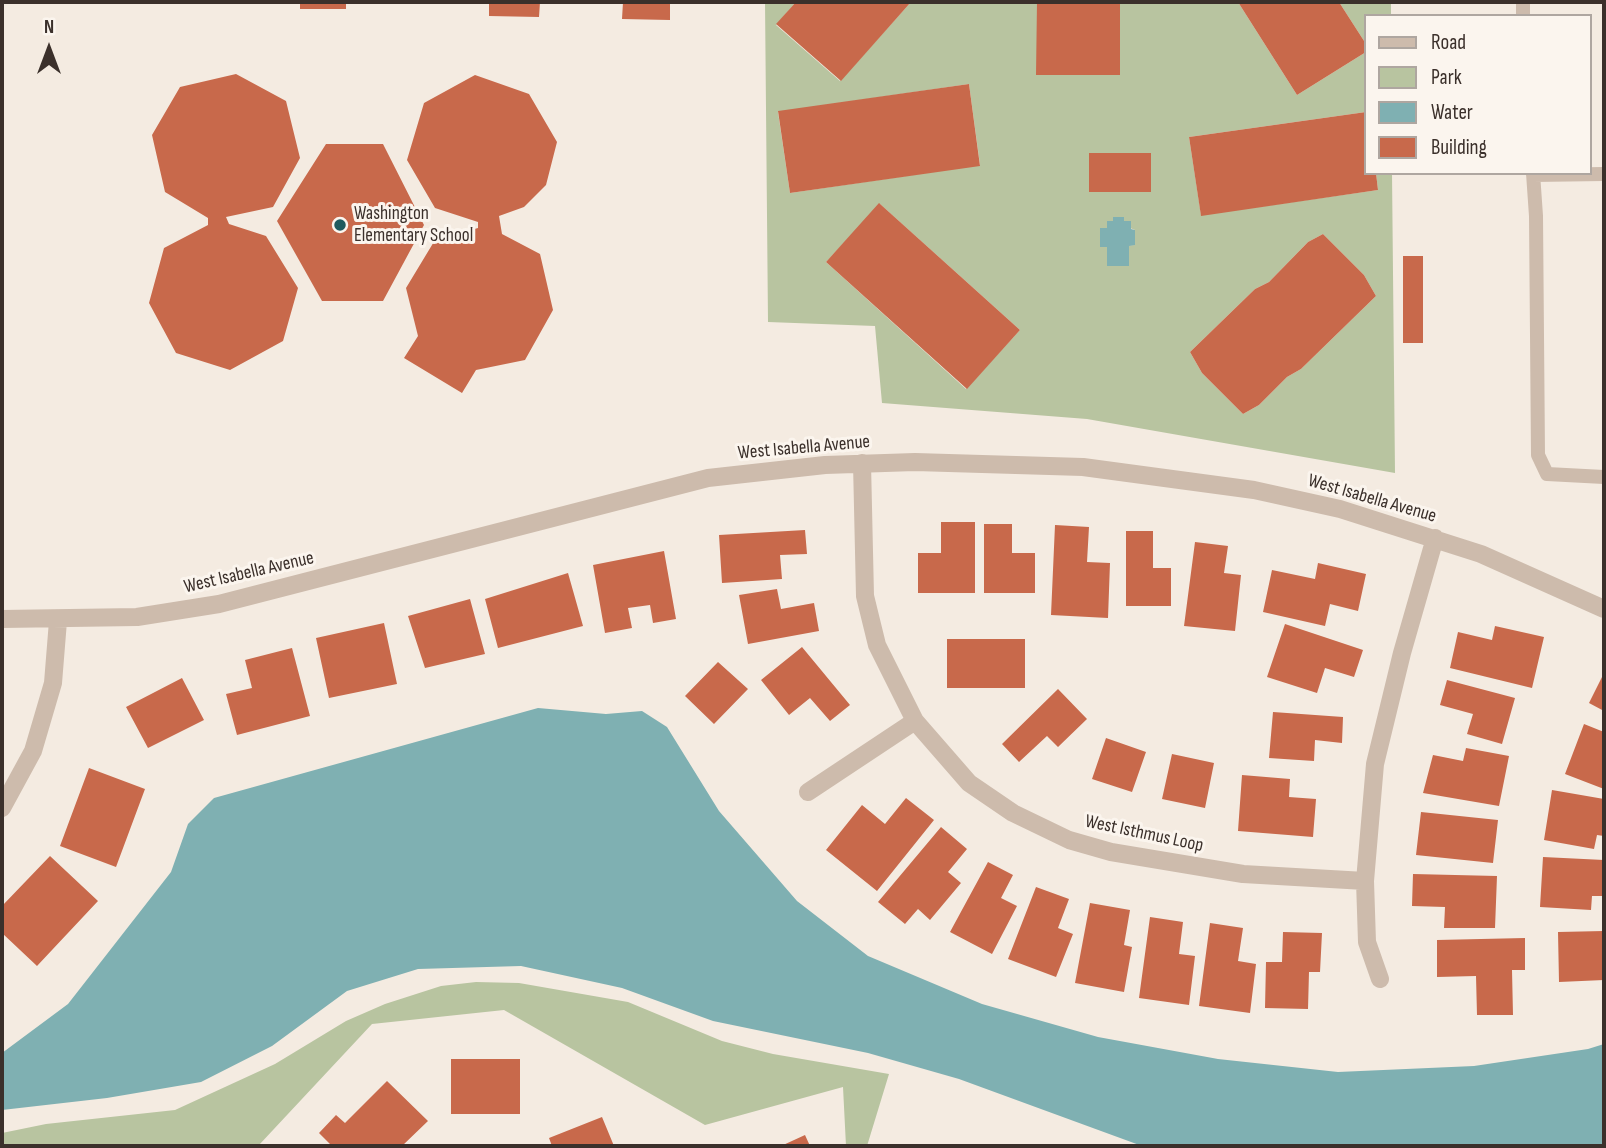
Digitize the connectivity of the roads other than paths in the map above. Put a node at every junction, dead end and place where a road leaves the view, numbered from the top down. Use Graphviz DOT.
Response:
graph roads {
  1 [pos="1533,175"];
  2 [pos="862,463"];
  3 [pos="1604,477"];
  4 [pos="1435,538"];
  5 [pos="1604,609"];
  6 [pos="2,619"];
  7 [pos="58,621"];
  8 [pos="915,721"];
  9 [pos="808,793"];
  10 [pos="2,808"];
  11 [pos="1365,881"];
  12 [pos="1380,979"];
  1 -- 3 [label="lane"];
  2 -- 4 [label="street, West Isabella Avenue"];
  2 -- 7 [label="street, West Isabella Avenue"];
  2 -- 8 [label="street, West Isthmus Loop"];
  4 -- 5 [label="street, West Isabella Avenue"];
  4 -- 11 [label="street"];
  6 -- 7 [label="street, West Isabella Avenue"];
  7 -- 10 [label="street"];
  8 -- 9 [label="street"];
  8 -- 11 [label="street, West Isthmus Loop"];
  11 -- 12 [label="street"];
}
